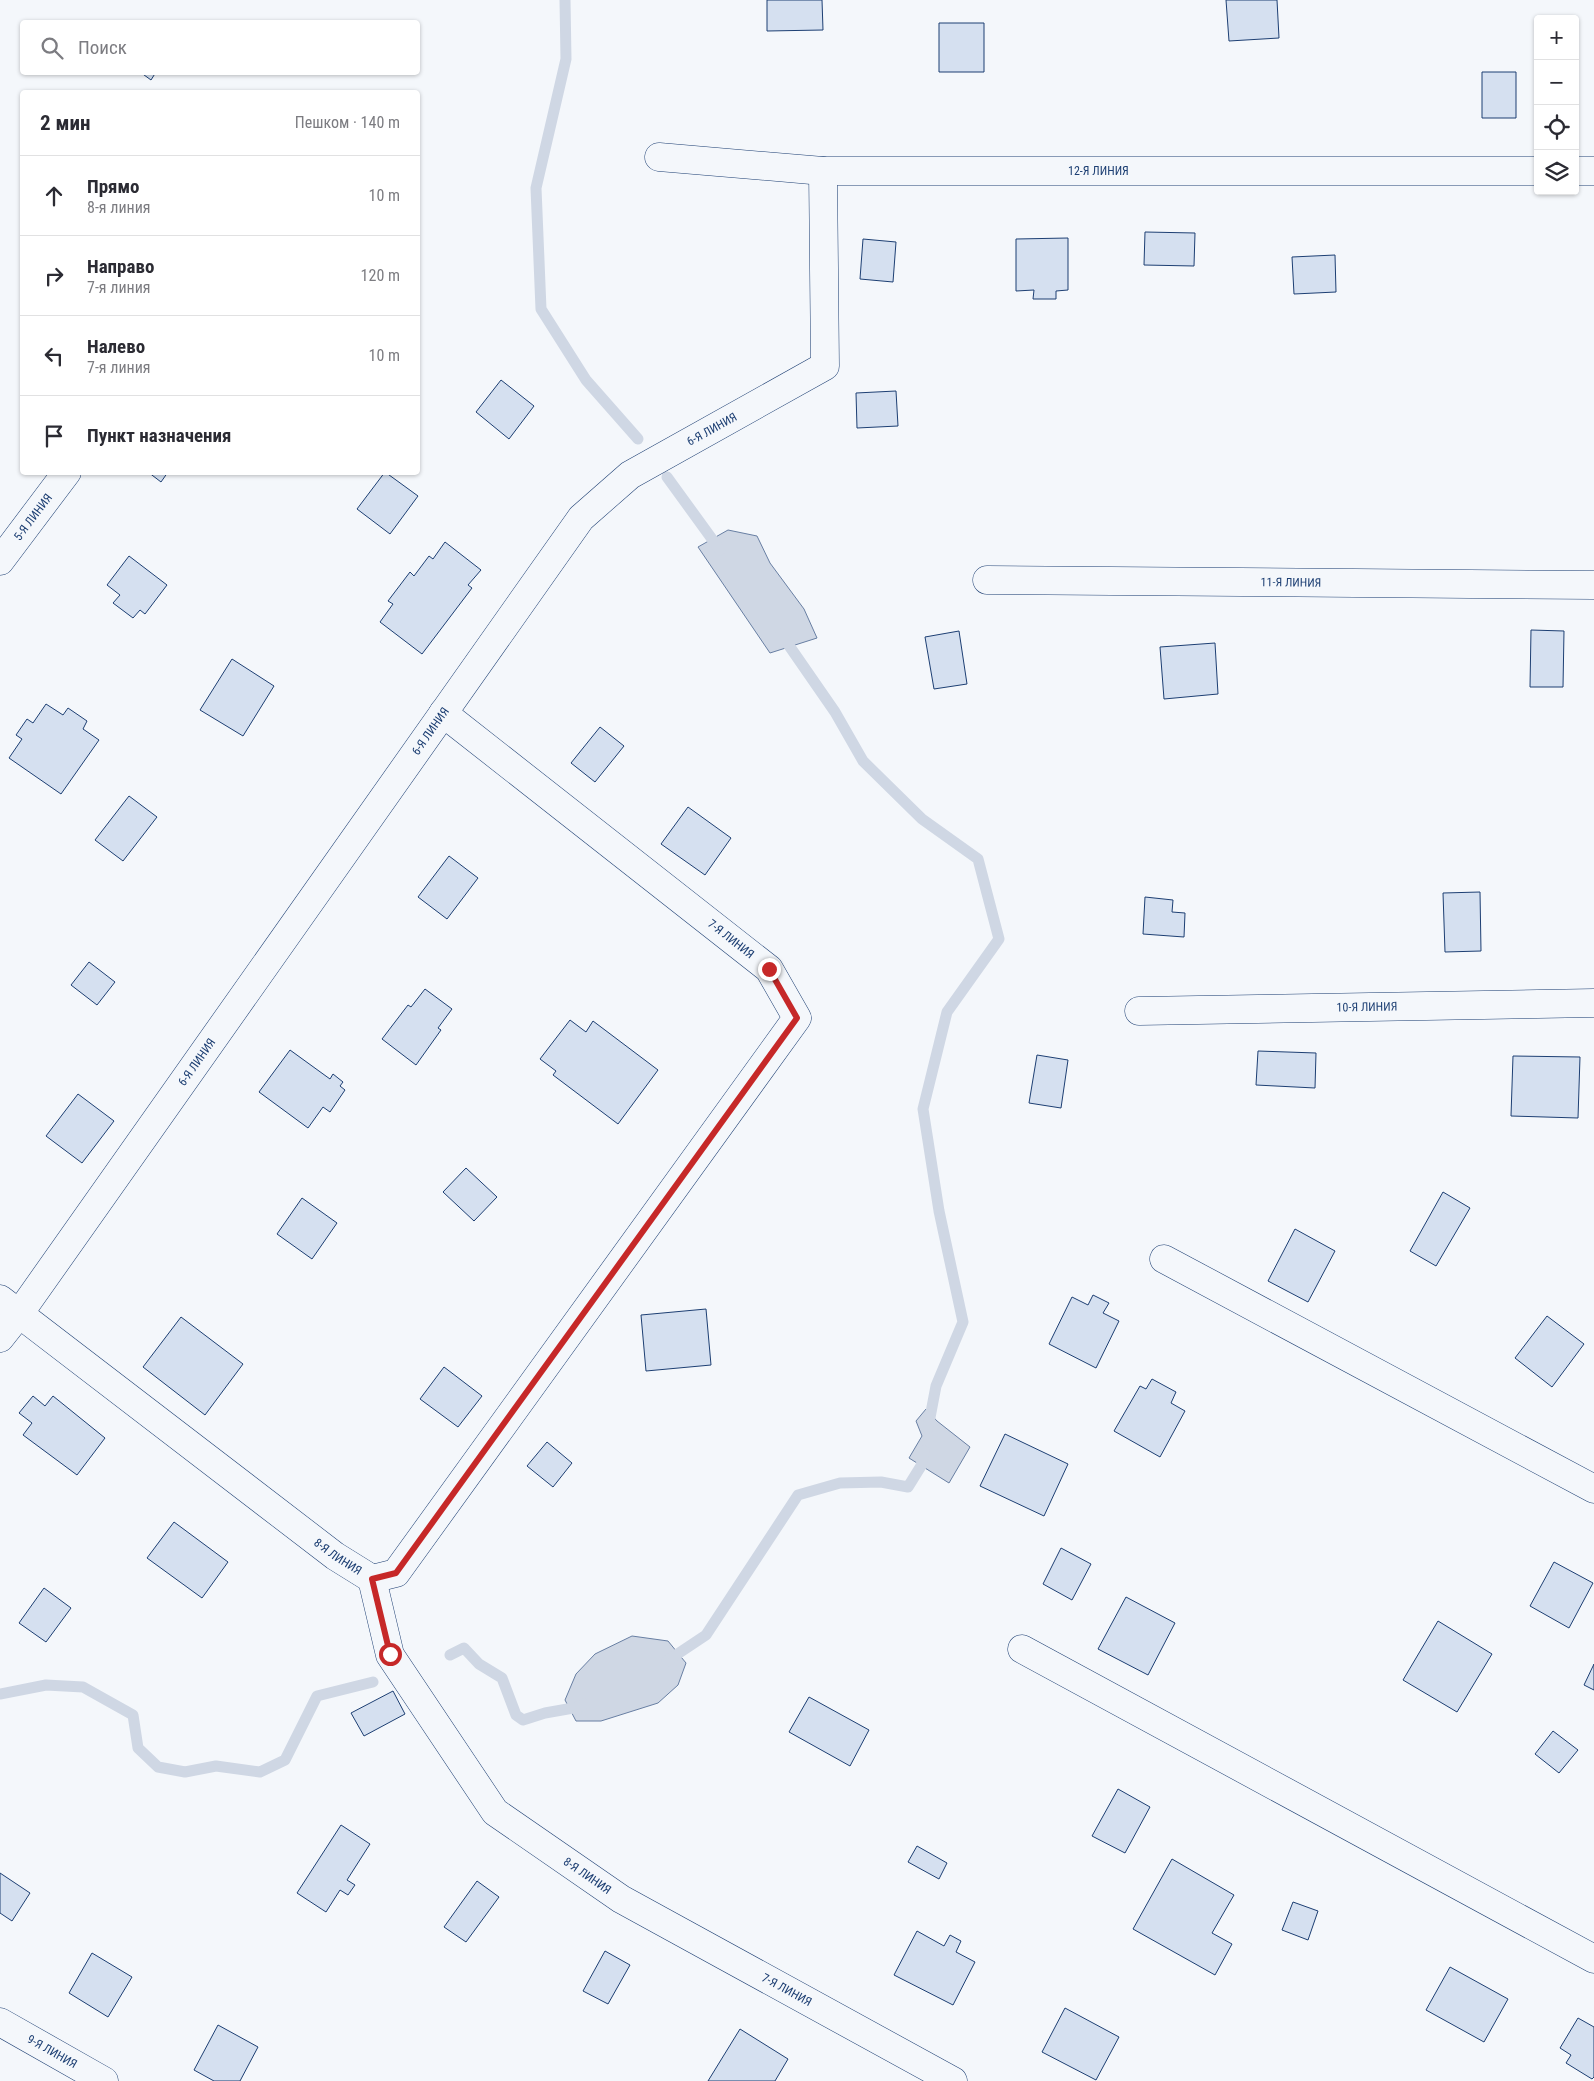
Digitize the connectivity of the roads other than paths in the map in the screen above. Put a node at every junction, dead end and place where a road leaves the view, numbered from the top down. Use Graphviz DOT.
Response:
graph roads {
  1 [pos="659,157"];
  2 [pos="823,171"];
  3 [pos="1534,171"];
  4 [pos="1579,171"];
  5 [pos="1594,171"];
  6 [pos="65,475"];
  7 [pos="0,561"];
  8 [pos="987,580"];
  9 [pos="1594,586"];
  10 [pos="443,713"];
  11 [pos="1594,1002"];
  12 [pos="1139,1011"];
  13 [pos="1164,1259"];
  14 [pos="10,1306"];
  15 [pos="0,1338"];
  16 [pos="1594,1489"];
  17 [pos="372,1579"];
  18 [pos="1022,1649"];
  19 [pos="621,1899"];
  20 [pos="1594,1959"];
  21 [pos="0,2022"];
  22 [pos="104,2081"];
  23 [pos="953,2081"];
  1 -- 2 [label="street, 12-Я ЛИНИЯ"];
  2 -- 3 [label="street, 12-Я ЛИНИЯ"];
  2 -- 10 [label="street, 6-Я ЛИНИЯ"];
  4 -- 5 [label="street"];
  6 -- 7 [label="street, 5-Я ЛИНИЯ"];
  8 -- 9 [label="street, 11-Я ЛИНИЯ"];
  10 -- 14 [label="street, 6-Я ЛИНИЯ"];
  10 -- 17 [label="street, 7-Я ЛИНИЯ"];
  11 -- 12 [label="street, 10-Я ЛИНИЯ"];
  13 -- 16 [label="street"];
  14 -- 15 [label="street, 6-Я ЛИНИЯ"];
  14 -- 17 [label="street, 8-Я ЛИНИЯ"];
  17 -- 19 [label="street, 8-Я ЛИНИЯ"];
  18 -- 20 [label="street"];
  19 -- 23 [label="street, 7-Я ЛИНИЯ"];
  21 -- 22 [label="street, 9-Я ЛИНИЯ"];
}
